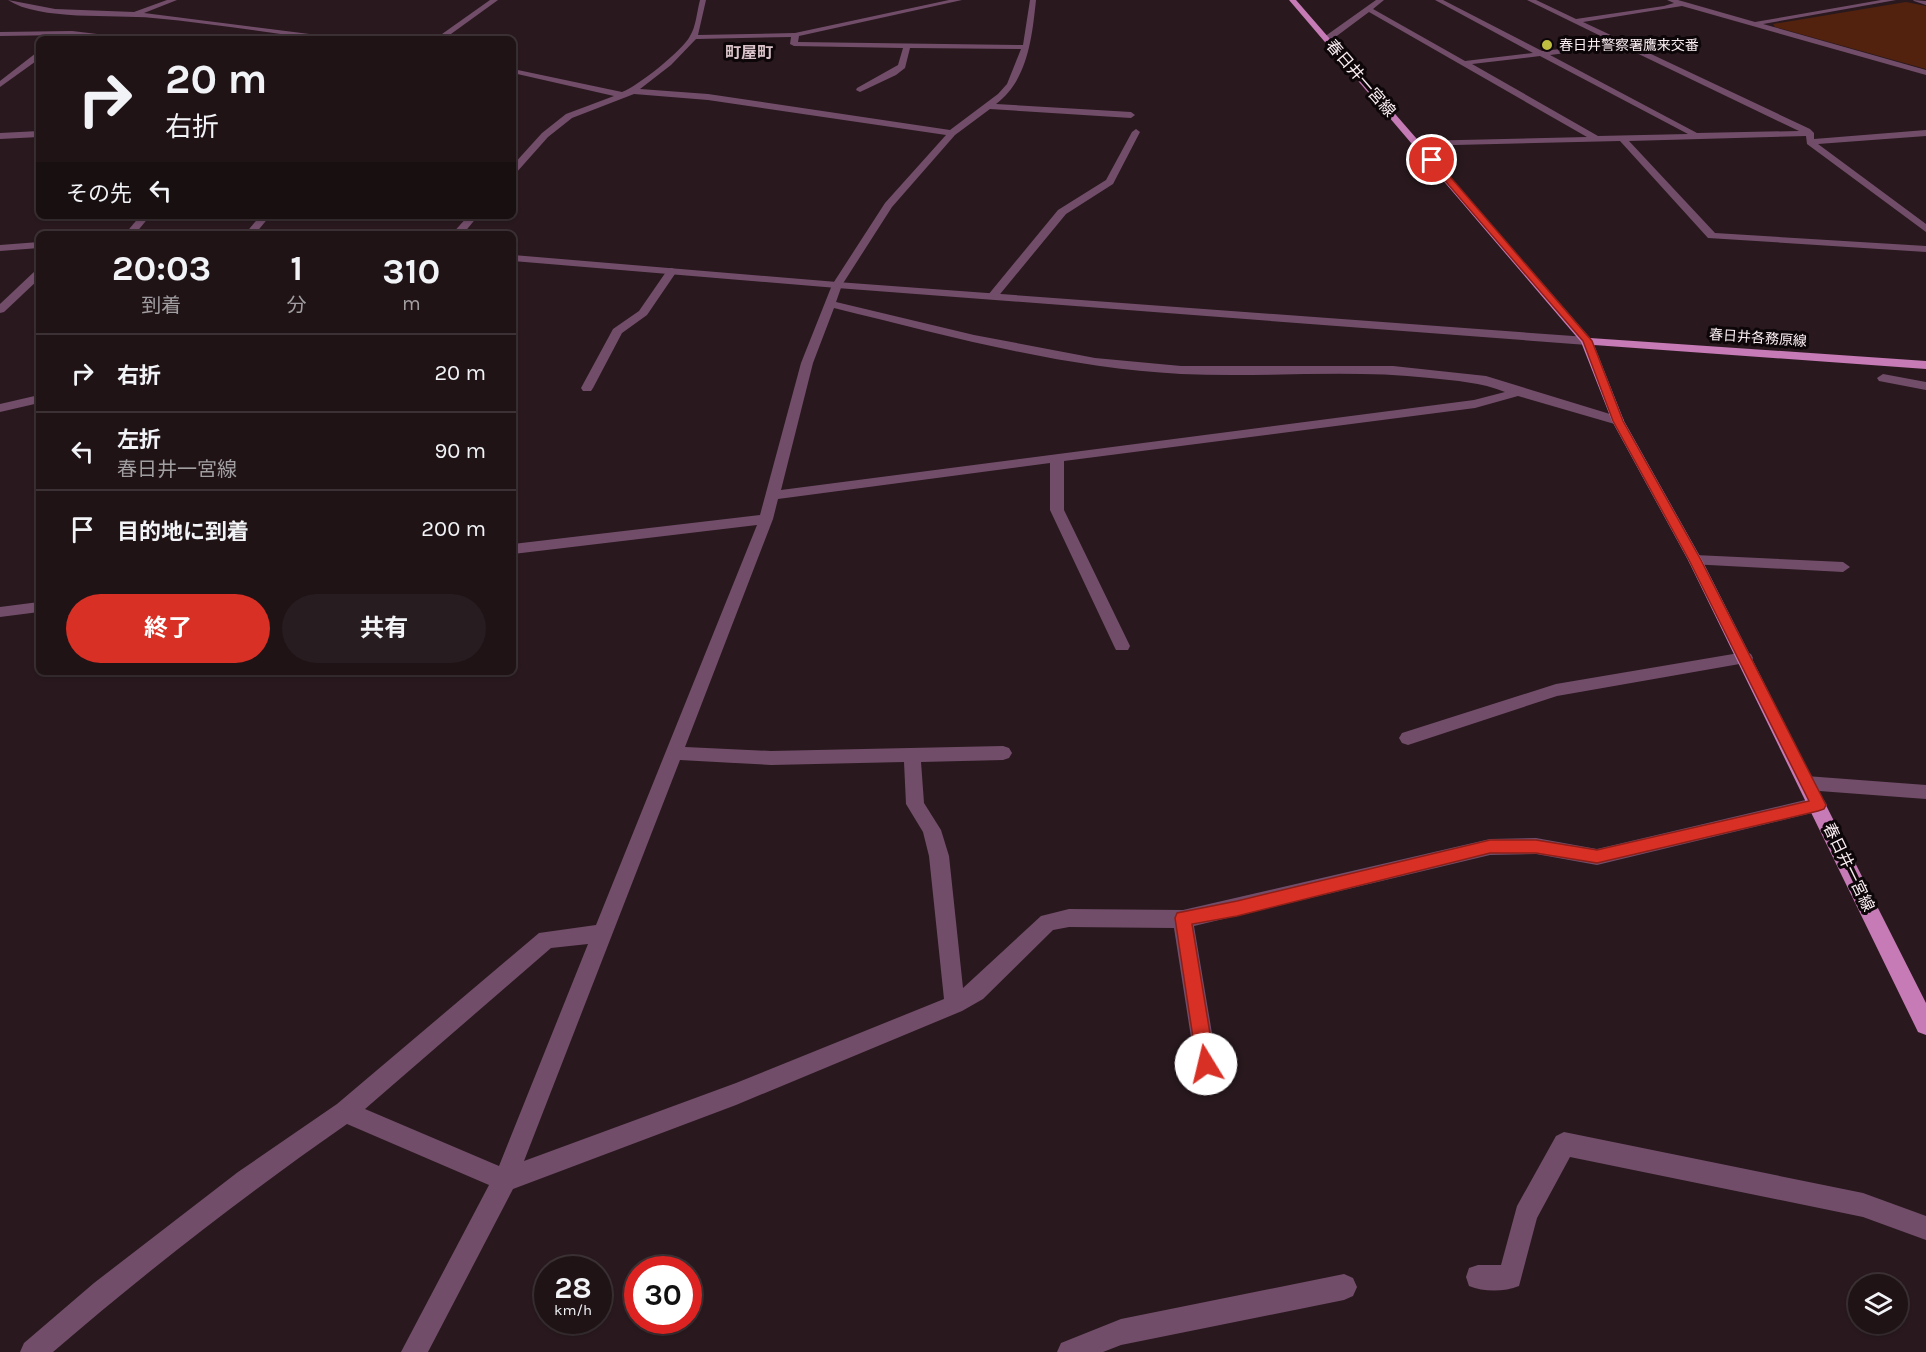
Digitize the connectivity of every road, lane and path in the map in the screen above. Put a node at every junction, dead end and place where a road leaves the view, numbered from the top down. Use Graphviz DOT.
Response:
graph roads {
  1 [pos="11,0"];
  2 [pos="174,0"];
  3 [pos="495,0"];
  4 [pos="703,0"];
  5 [pos="959,0"];
  6 [pos="1033,0"];
  7 [pos="1292,0"];
  8 [pos="1381,0"];
  9 [pos="1438,0"];
  10 [pos="1530,0"];
  11 [pos="1670,0"];
  12 [pos="1690,0"];
  13 [pos="1893,0"];
  14 [pos="1916,0"];
  15 [pos="1926,3"];
  16 [pos="1680,4"];
  17 [pos="1368,9"];
  18 [pos="124,14"];
  19 [pos="133,14"];
  20 [pos="1576,21"];
  21 [pos="103,22"];
  22 [pos="1753,24"];
  23 [pos="93,25"];
  24 [pos="72,33"];
  25 [pos="0,34"];
  26 [pos="795,34"];
  27 [pos="68,36"];
  28 [pos="104,36"];
  29 [pos="313,36"];
  30 [pos="443,36"];
  31 [pos="694,37"];
  32 [pos="1327,39"];
  33 [pos="1624,44"];
  34 [pos="908,45"];
  35 [pos="1025,47"];
  36 [pos="1541,54"];
  37 [pos="36,57"];
  38 [pos="1464,63"];
  39 [pos="516,72"];
  40 [pos="1926,73"];
  41 [pos="0,85"];
  42 [pos="860,90"];
  43 [pos="628,93"];
  44 [pos="987,106"];
  45 [pos="1131,115"];
  46 [pos="1136,132"];
  47 [pos="952,133"];
  48 [pos="1926,133"];
  49 [pos="36,134"];
  50 [pos="1697,135"];
  51 [pos="0,136"];
  52 [pos="1620,137"];
  53 [pos="1810,137"];
  54 [pos="1594,138"];
  55 [pos="1417,144"];
  56 [pos="516,168"];
  57 [pos="142,219"];
  58 [pos="262,219"];
  59 [pos="470,219"];
  60 [pos="1926,229"];
  61 [pos="132,231"];
  62 [pos="252,231"];
  63 [pos="460,231"];
  64 [pos="36,245"];
  65 [pos="0,248"];
  66 [pos="1926,249"];
  67 [pos="516,258"];
  68 [pos="672,271"];
  69 [pos="36,276"];
  70 [pos="837,285"];
  71 [pos="992,297"];
  72 [pos="831,304"];
  73 [pos="0,310"];
  74 [pos="1587,341"];
  75 [pos="1926,365"];
  76 [pos="1883,378"];
  77 [pos="1926,386"];
  78 [pos="587,388"];
  79 [pos="1518,392"];
  80 [pos="36,400"];
  81 [pos="0,408"];
  82 [pos="1618,421"];
  83 [pos="1057,458"];
  84 [pos="773,495"];
  85 [pos="766,519"];
  86 [pos="516,549"];
  87 [pos="1695,560"];
  88 [pos="1843,567"];
  89 [pos="36,607"];
  90 [pos="0,612"];
  91 [pos="1122,646"];
  92 [pos="1745,658"];
  93 [pos="1408,738"];
  94 [pos="674,753"];
  95 [pos="1004,753"];
  96 [pos="912,755"];
  97 [pos="1806,783"];
  98 [pos="1926,792"];
  99 [pos="1818,805"];
  100 [pos="1183,918"];
  101 [pos="602,933"];
  102 [pos="955,1004"];
  103 [pos="1926,1025"];
  104 [pos="1206,1064"];
  105 [pos="345,1112"];
  106 [pos="505,1180"];
  107 [pos="1926,1228"];
  108 [pos="1478,1277"];
  109 [pos="1344,1287"];
  110 [pos="33,1352"];
  111 [pos="414,1352"];
  112 [pos="1070,1352"];
  1 -- 18 [label="street"];
  2 -- 19 [label="street"];
  3 -- 30 [label="street"];
  4 -- 31 [label="street"];
  5 -- 26 [label="street"];
  6 -- 35 [label="street"];
  7 -- 32 [label="main road, 春日井一宮線"];
  8 -- 17 [label="street"];
  9 -- 36 [label="street"];
  10 -- 20 [label="street"];
  11 -- 16 [label="street"];
  12 -- 16 [label="street"];
  13 -- 22 [label="street"];
  14 -- 15 [label="street"];
  16 -- 20 [label="street"];
  16 -- 22 [label="street"];
  17 -- 32 [label="street"];
  17 -- 38 [label="street"];
  18 -- 19 [label="street"];
  18 -- 21 [label="street"];
  19 -- 29 [label="street"];
  20 -- 33 [label="street"];
  22 -- 40 [label="street"];
  23 -- 24 [label="street"];
  24 -- 25 [label="street"];
  24 -- 27 [label="street"];
  24 -- 28 [label="street"];
  26 -- 31 [label="street"];
  26 -- 34 [label="street"];
  31 -- 43 [label="street"];
  32 -- 55 [label="main road, 春日井一宮線"];
  33 -- 36 [label="street"];
  33 -- 53 [label="street"];
  34 -- 35 [label="street"];
  34 -- 42 [label="street"];
  35 -- 44 [label="street"];
  36 -- 38 [label="street"];
  36 -- 50 [label="street"];
  37 -- 41 [label="street"];
  38 -- 54 [label="street"];
  39 -- 43 [label="street"];
  43 -- 47 [label="street"];
  43 -- 56 [label="street"];
  44 -- 45 [label="street"];
  44 -- 47 [label="street"];
  46 -- 71 [label="street"];
  47 -- 70 [label="street"];
  48 -- 53 [label="street"];
  49 -- 51 [label="street"];
  50 -- 52 [label="street"];
  50 -- 53 [label="street"];
  52 -- 54 [label="street"];
  52 -- 66 [label="street"];
  53 -- 60 [label="street"];
  54 -- 55 [label="street"];
  55 -- 74 [label="main road, 春日井一宮線"];
  57 -- 61 [label="street"];
  58 -- 62 [label="street"];
  59 -- 63 [label="street"];
  64 -- 65 [label="street"];
  67 -- 68 [label="street"];
  68 -- 70 [label="street"];
  68 -- 78 [label="street"];
  69 -- 73 [label="street"];
  70 -- 71 [label="street"];
  70 -- 72 [label="street"];
  71 -- 74 [label="street"];
  72 -- 79 [label="street"];
  72 -- 84 [label="street"];
  74 -- 75 [label="main road, 春日井各務原線"];
  74 -- 82 [label="main road, 春日井一宮線"];
  76 -- 77 [label="street"];
  79 -- 82 [label="street"];
  79 -- 83 [label="street"];
  80 -- 81 [label="street"];
  82 -- 87 [label="main road, 春日井一宮線"];
  83 -- 84 [label="street"];
  83 -- 91 [label="street"];
  84 -- 85 [label="street"];
  85 -- 86 [label="street"];
  85 -- 94 [label="street"];
  87 -- 88 [label="street"];
  87 -- 92 [label="main road, 春日井一宮線"];
  89 -- 90 [label="street"];
  92 -- 93 [label="street"];
  92 -- 97 [label="main road, 春日井一宮線"];
  94 -- 96 [label="street"];
  94 -- 101 [label="street"];
  95 -- 96 [label="street"];
  96 -- 102 [label="street"];
  97 -- 98 [label="street"];
  97 -- 99 [label="main road, 春日井一宮線"];
  99 -- 100 [label="street"];
  99 -- 103 [label="main road, 春日井一宮線"];
  100 -- 102 [label="street"];
  100 -- 104 [label="street"];
  101 -- 105 [label="street"];
  101 -- 106 [label="street"];
  102 -- 106 [label="street"];
  105 -- 106 [label="street"];
  105 -- 110 [label="street"];
  106 -- 111 [label="street"];
  107 -- 108 [label="street"];
  109 -- 112 [label="street"];
}
